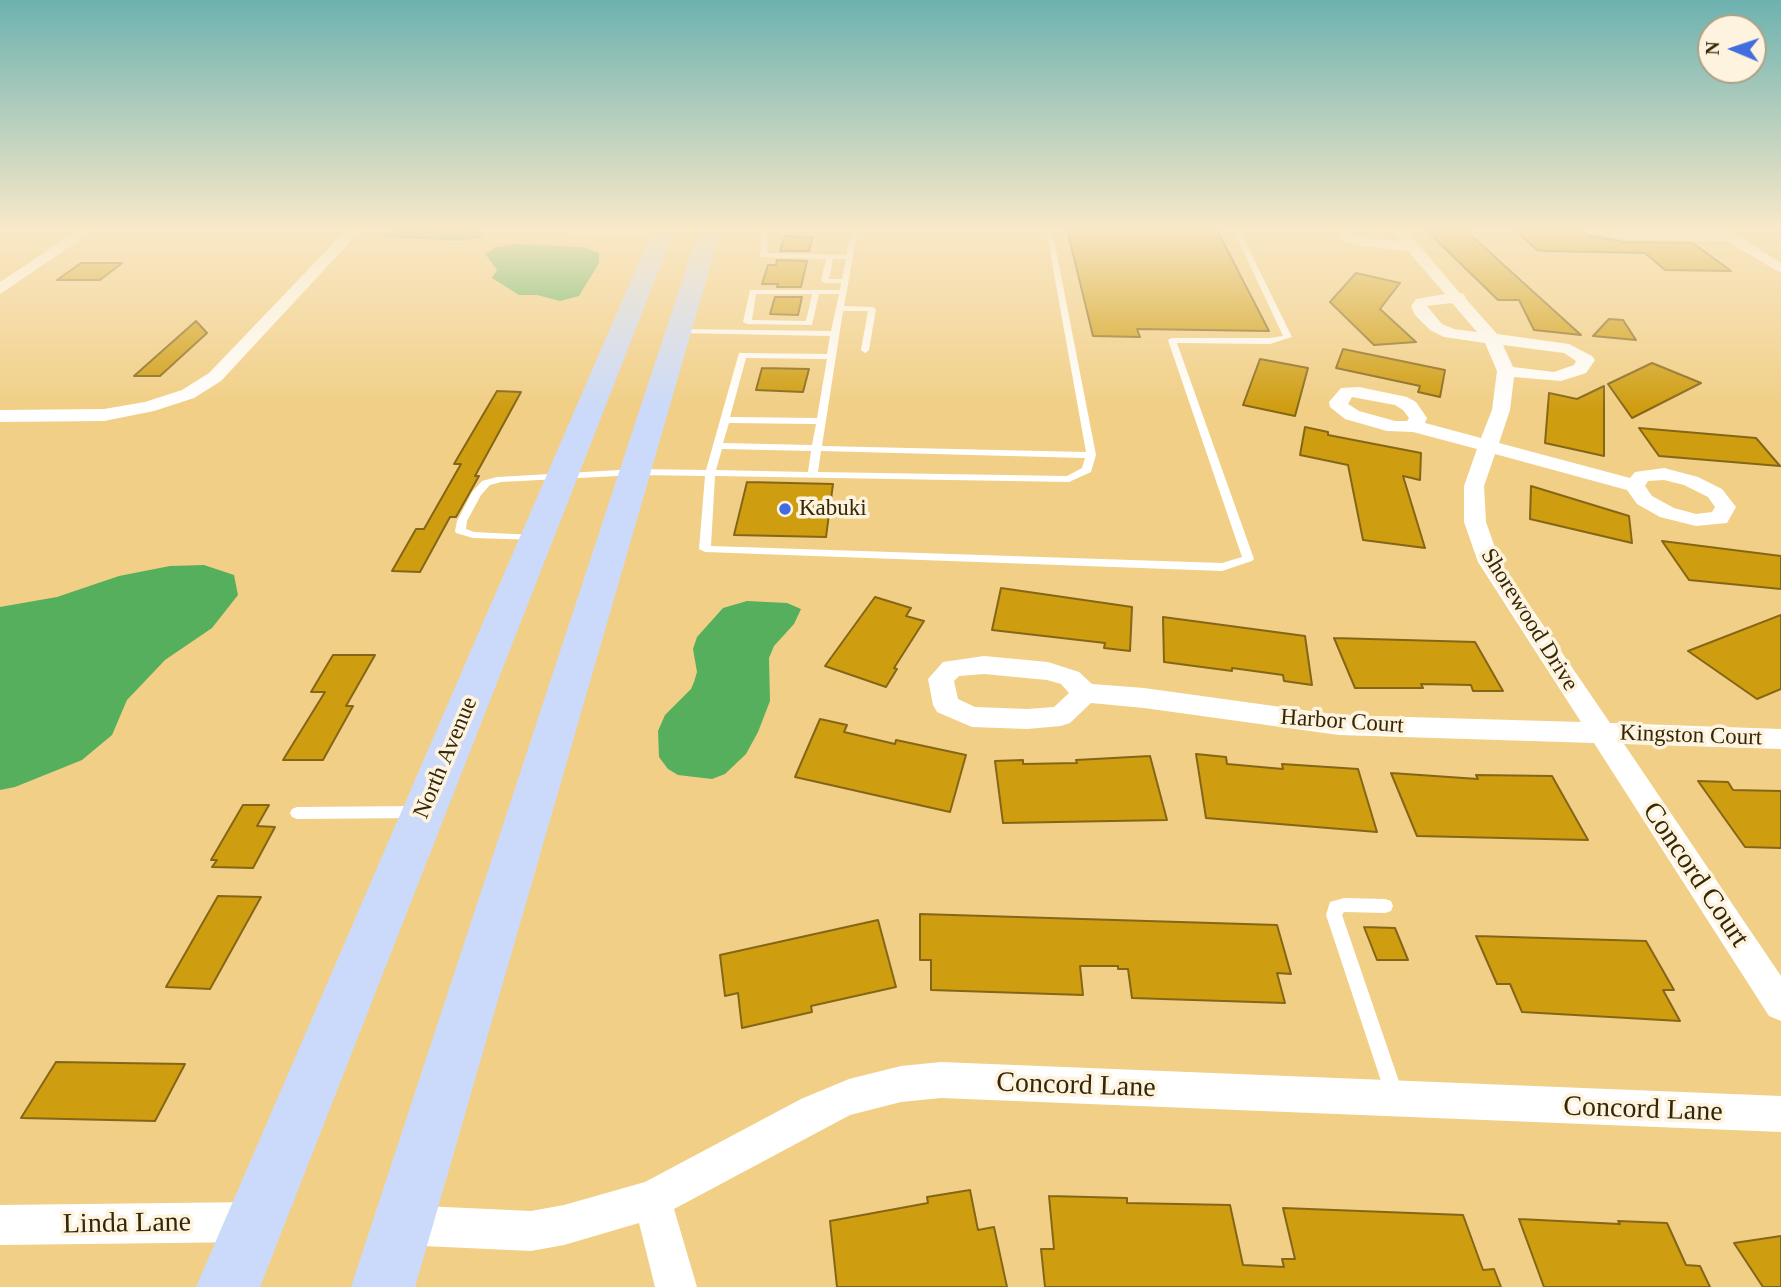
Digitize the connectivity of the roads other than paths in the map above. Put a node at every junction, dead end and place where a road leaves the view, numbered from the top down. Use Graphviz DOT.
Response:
graph roads {
  1 [pos="298,289"];
  2 [pos="639,289"];
  3 [pos="692,289"];
  4 [pos="1060,289"];
  5 [pos="1265,289"];
  6 [pos="1452,289"];
  7 [pos="754,292"];
  8 [pos="816,292"];
  9 [pos="844,292"];
  10 [pos="1459,297"];
  11 [pos="839,308"];
  12 [pos="679,331"];
  13 [pos="835,334"];
  14 [pos="1492,339"];
  15 [pos="866,350"];
  16 [pos="832,357"];
  17 [pos="1506,371"];
  18 [pos="0,416"];
  19 [pos="725,420"];
  20 [pos="821,421"];
  21 [pos="1414,426"];
  22 [pos="718,446"];
  23 [pos="817,447"];
  24 [pos="1489,448"];
  25 [pos="1091,455"];
  26 [pos="637,472"];
  27 [pos="710,474"];
  28 [pos="812,475"];
  29 [pos="563,478"];
  30 [pos="1634,486"];
  31 [pos="538,538"];
  32 [pos="1085,693"];
  33 [pos="1604,739"];
  34 [pos="1781,739"];
  35 [pos="424,812"];
  36 [pos="297,813"];
  37 [pos="1385,906"];
  38 [pos="1781,1005"];
  39 [pos="1396,1099"];
  40 [pos="1781,1114"];
  41 [pos="652,1200"];
  42 [pos="254,1222"];
  43 [pos="0,1225"];
  44 [pos="402,1225"];
  45 [pos="228,1287"];
  46 [pos="383,1287"];
  47 [pos="676,1287"];
  1 -- 18 [label="street"];
  2 -- 29 [label="main road, North Avenue"];
  3 -- 12 [label="main road"];
  4 -- 25 [label="lane"];
  5 -- 27 [label="lane"];
  6 -- 10 [label="street"];
  7 -- 8 [label="lane"];
  7 -- 8 [label="lane"];
  8 -- 9 [label="lane"];
  9 -- 11 [label="lane"];
  10 -- 14 [label="street"];
  10 -- 14 [label="street"];
  11 -- 13 [label="lane"];
  11 -- 15 [label="lane"];
  12 -- 13 [label="lane"];
  12 -- 26 [label="main road"];
  13 -- 16 [label="lane"];
  14 -- 17 [label="street"];
  14 -- 17 [label="street"];
  16 -- 19 [label="lane"];
  16 -- 20 [label="lane"];
  17 -- 24 [label="street, Shorewood Drive"];
  19 -- 20 [label="lane"];
  19 -- 22 [label="lane"];
  20 -- 23 [label="lane"];
  21 -- 24 [label="street"];
  22 -- 23 [label="lane"];
  22 -- 27 [label="lane"];
  23 -- 25 [label="lane"];
  23 -- 28 [label="lane"];
  24 -- 30 [label="street"];
  24 -- 33 [label="street, Shorewood Drive"];
  25 -- 28 [label="lane"];
  26 -- 27 [label="lane"];
  26 -- 29 [label="lane"];
  26 -- 44 [label="main road"];
  27 -- 28 [label="lane"];
  29 -- 31 [label="main road, North Avenue"];
  29 -- 31 [label="lane"];
  31 -- 35 [label="main road, North Avenue"];
  32 -- 32 [label="street, Harbor Court"];
  32 -- 33 [label="street, Harbor Court"];
  33 -- 34 [label="street, Kingston Court"];
  33 -- 38 [label="street, Concord Court"];
  35 -- 36 [label="lane"];
  35 -- 42 [label="main road, North Avenue"];
  37 -- 39 [label="lane"];
  39 -- 40 [label="street, Concord Lane"];
  39 -- 41 [label="street, Concord Lane"];
  41 -- 44 [label="street, Concord Lane"];
  41 -- 47 [label="street"];
  42 -- 43 [label="street, Linda Lane"];
  42 -- 45 [label="main road, North Avenue"];
  44 -- 46 [label="main road"];
}
